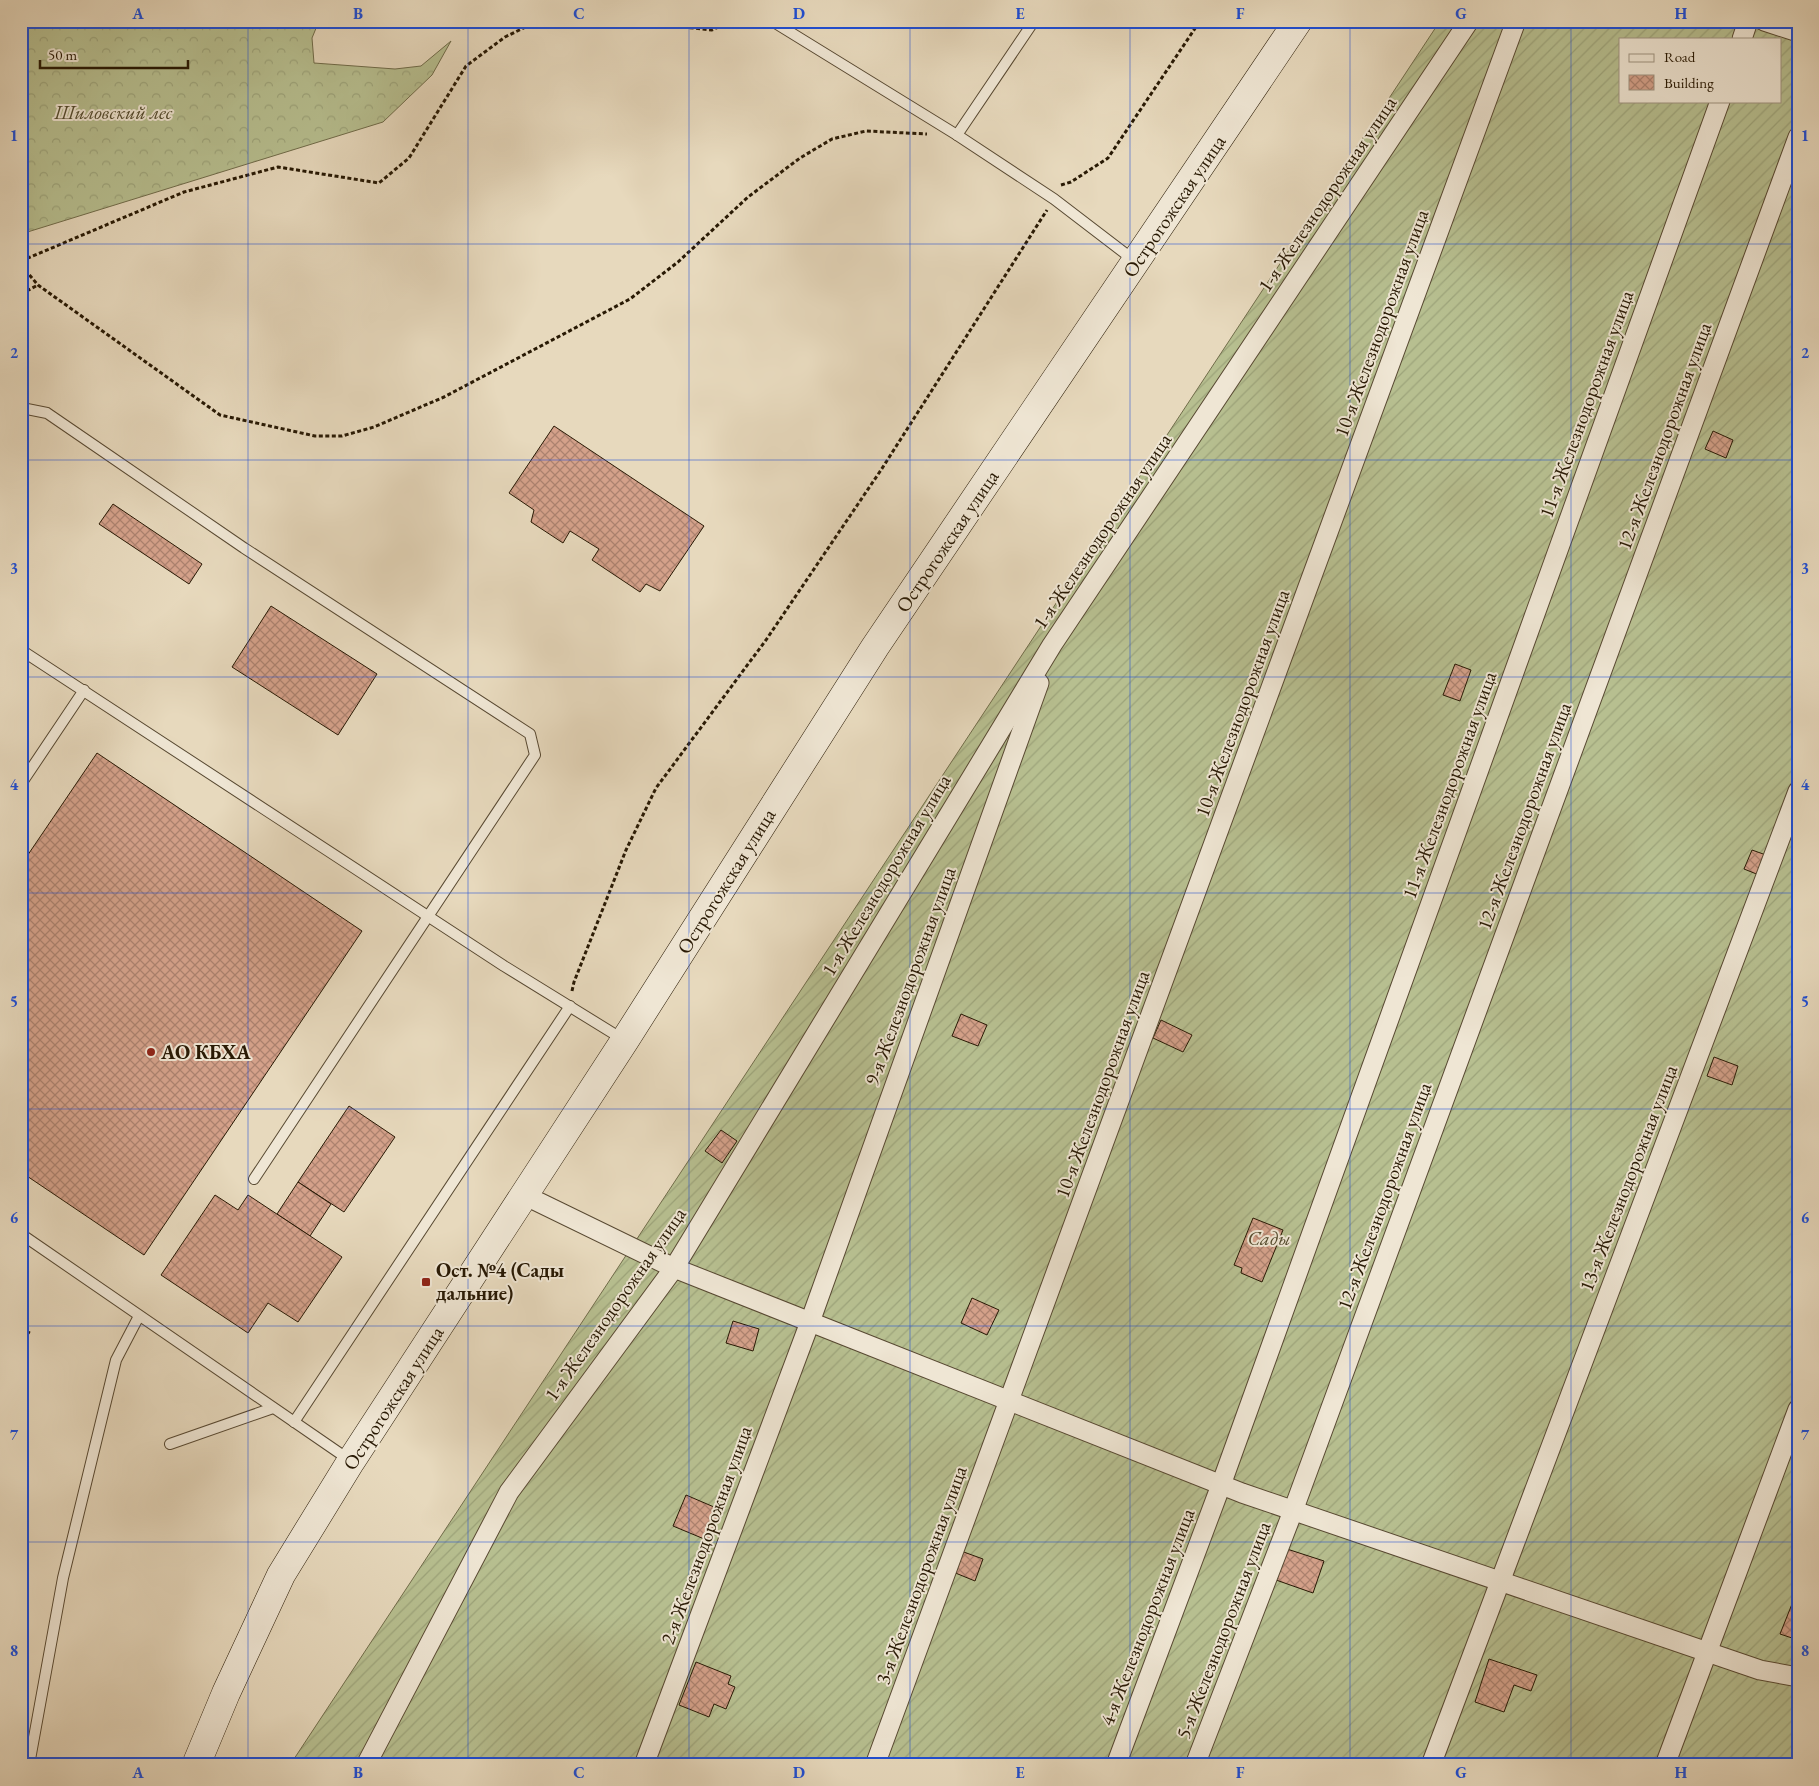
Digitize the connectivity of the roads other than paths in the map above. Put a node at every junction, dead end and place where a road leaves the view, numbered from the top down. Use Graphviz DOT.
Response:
graph roads {
  1 [pos="772,21"];
  2 [pos="1034,21"];
  3 [pos="1298,21"];
  4 [pos="1469,21"];
  5 [pos="1516,21"];
  6 [pos="1748,21"];
  7 [pos="1764,21"];
  8 [pos="1798,32"];
  9 [pos="1742,38"];
  10 [pos="1720,102"];
  11 [pos="957,135"];
  12 [pos="1798,136"];
  13 [pos="1136,262"];
  14 [pos="21,413"];
  15 [pos="1052,645"];
  16 [pos="21,650"];
  17 [pos="84,690"];
  18 [pos="21,784"];
  19 [pos="1798,791"];
  20 [pos="429,917"];
  21 [pos="570,1006"];
  22 [pos="625,1040"];
  23 [pos="254,1179"];
  24 [pos="524,1195"];
  25 [pos="21,1234"];
  26 [pos="674,1268"];
  27 [pos="139,1316"];
  28 [pos="810,1322"];
  29 [pos="1010,1401"];
  30 [pos="273,1408"];
  31 [pos="1798,1409"];
  32 [pos="294,1422"];
  33 [pos="170,1444"];
  34 [pos="351,1461"];
  35 [pos="1221,1485"];
  36 [pos="1293,1511"];
  37 [pos="1501,1582"];
  38 [pos="1709,1652"];
  39 [pos="1798,1677"];
  40 [pos="29,1765"];
  41 [pos="196,1765"];
  42 [pos="366,1765"];
  43 [pos="644,1765"];
  44 [pos="875,1765"];
  45 [pos="1116,1765"];
  46 [pos="1194,1765"];
  47 [pos="1431,1765"];
  48 [pos="1665,1765"];
  1 -- 11 [label="lane"];
  2 -- 11 [label="lane"];
  3 -- 13 [label="street, Острогожская улица"];
  4 -- 15 [label="street, 1-я Железнодорожная улица"];
  5 -- 29 [label="street, 10-я Железнодорожная улица"];
  6 -- 9 [label="street"];
  7 -- 8 [label="street"];
  10 -- 35 [label="street, 11-я Железнодорожная улица"];
  11 -- 13 [label="lane"];
  12 -- 36 [label="street, 12-я Железнодорожная улица"];
  13 -- 22 [label="street, Острогожская улица"];
  14 -- 20 [label="lane"];
  15 -- 26 [label="street, 1-я Железнодорожная улица"];
  15 -- 28 [label="street, 9-я Железнодорожная улица"];
  16 -- 17 [label="lane"];
  17 -- 18 [label="lane"];
  17 -- 20 [label="lane"];
  19 -- 37 [label="street, 13-я Железнодорожная улица"];
  20 -- 21 [label="lane"];
  20 -- 23 [label="lane"];
  21 -- 22 [label="lane"];
  21 -- 32 [label="lane"];
  22 -- 24 [label="street, Острогожская улица"];
  24 -- 26 [label="street"];
  24 -- 34 [label="street, Острогожская улица"];
  25 -- 27 [label="lane"];
  26 -- 28 [label="street"];
  26 -- 42 [label="street, 1-я Железнодорожная улица"];
  27 -- 30 [label="lane"];
  27 -- 40 [label="lane"];
  28 -- 29 [label="street"];
  28 -- 43 [label="street, 2-я Железнодорожная улица"];
  29 -- 35 [label="street"];
  29 -- 44 [label="street, 3-я Железнодорожная улица"];
  30 -- 32 [label="lane"];
  30 -- 33 [label="lane"];
  31 -- 38 [label="street"];
  32 -- 34 [label="lane"];
  34 -- 41 [label="street, Острогожская улица"];
  35 -- 36 [label="street"];
  35 -- 45 [label="street, 4-я Железнодорожная улица"];
  36 -- 37 [label="street"];
  36 -- 46 [label="street, 5-я Железнодорожная улица"];
  37 -- 38 [label="street"];
  37 -- 47 [label="street, 13-я Железнодорожная улица"];
  38 -- 39 [label="street"];
  38 -- 48 [label="street"];
}
